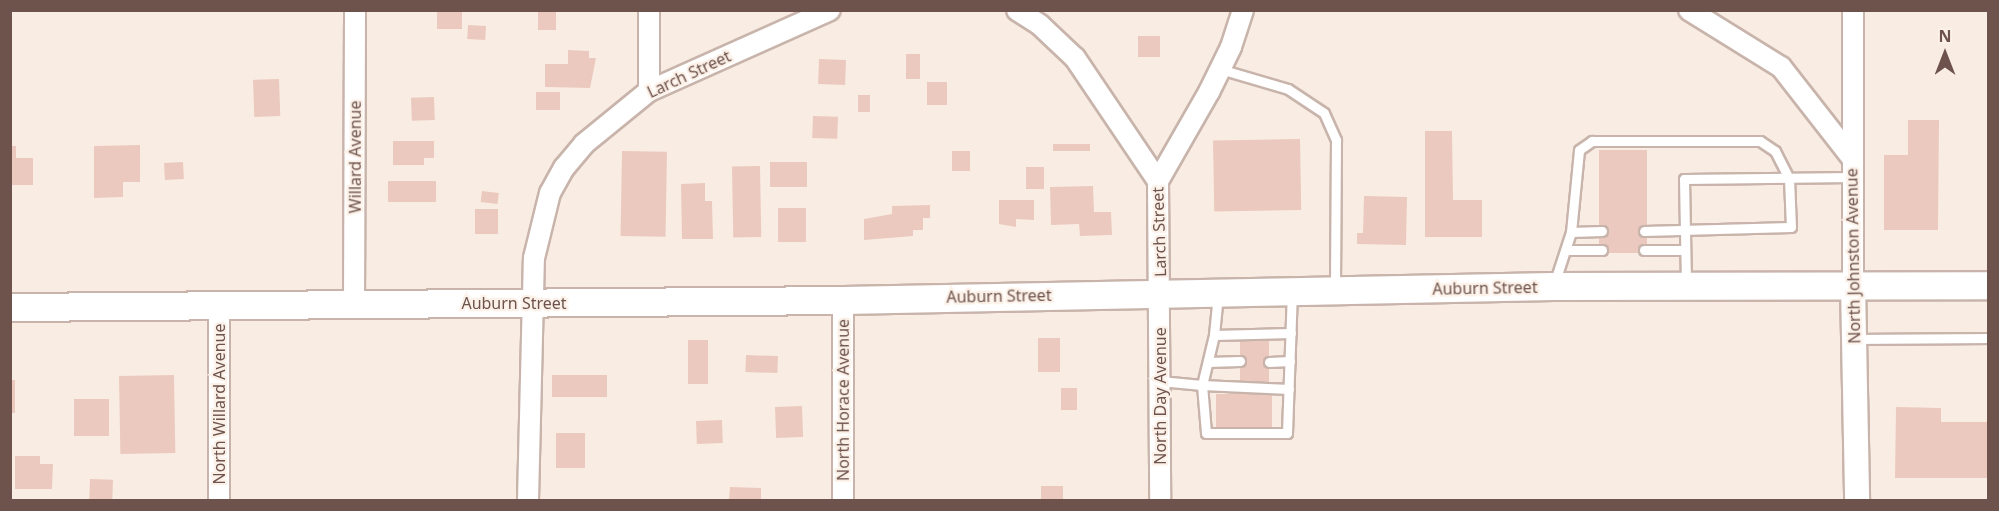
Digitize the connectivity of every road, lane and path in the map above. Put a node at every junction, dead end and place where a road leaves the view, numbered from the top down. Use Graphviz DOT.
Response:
graph roads {
  1 [pos="356,10"];
  2 [pos="649,10"];
  3 [pos="831,10"];
  4 [pos="1017,10"];
  5 [pos="1243,10"];
  6 [pos="1689,10"];
  7 [pos="1853,10"];
  8 [pos="1220,69"];
  9 [pos="648,91"];
  10 [pos="1852,168"];
  11 [pos="1789,178"];
  12 [pos="1158,181"];
  13 [pos="1685,229"];
  14 [pos="1602,231"];
  15 [pos="1644,231"];
  16 [pos="1571,232"];
  17 [pos="1567,250"];
  18 [pos="1602,250"];
  19 [pos="1644,250"];
  20 [pos="1685,250"];
  21 [pos="1853,285"];
  22 [pos="1989,285"];
  23 [pos="1553,286"];
  24 [pos="1686,287"];
  25 [pos="1335,290"];
  26 [pos="1292,291"];
  27 [pos="1161,292"];
  28 [pos="1218,292"];
  29 [pos="843,300"];
  30 [pos="530,303"];
  31 [pos="354,304"];
  32 [pos="219,307"];
  33 [pos="10,308"];
  34 [pos="1291,333"];
  35 [pos="1214,335"];
  36 [pos="1989,338"];
  37 [pos="1854,339"];
  38 [pos="1240,361"];
  39 [pos="1290,361"];
  40 [pos="1208,362"];
  41 [pos="1269,362"];
  42 [pos="1160,381"];
  43 [pos="1202,385"];
  44 [pos="1289,388"];
  45 [pos="219,501"];
  46 [pos="528,501"];
  47 [pos="843,501"];
  48 [pos="1160,501"];
  49 [pos="1857,501"];
  1 -- 31 [label="street, Willard Avenue"];
  2 -- 9 [label="street"];
  3 -- 9 [label="street, Larch Street"];
  4 -- 12 [label="street, Larch Street"];
  5 -- 8 [label="street"];
  6 -- 10 [label="street"];
  7 -- 10 [label="street, North Johnston Avenue"];
  8 -- 12 [label="street"];
  8 -- 25 [label="lane"];
  9 -- 30 [label="street, Larch Street"];
  10 -- 11 [label="lane"];
  10 -- 21 [label="street, North Johnston Avenue"];
  11 -- 13 [label="lane"];
  11 -- 13 [label="lane"];
  11 -- 16 [label="lane"];
  12 -- 27 [label="street, Larch Street"];
  13 -- 15 [label="lane"];
  13 -- 20 [label="lane"];
  14 -- 16 [label="lane"];
  16 -- 17 [label="lane"];
  17 -- 18 [label="lane"];
  17 -- 23 [label="lane"];
  19 -- 20 [label="lane"];
  20 -- 24 [label="lane"];
  21 -- 22 [label="main road, Auburn Street"];
  21 -- 24 [label="main road, Auburn Street"];
  21 -- 37 [label="street, North Johnston Avenue"];
  23 -- 24 [label="main road, Auburn Street"];
  23 -- 25 [label="main road, Auburn Street"];
  25 -- 26 [label="main road, Auburn Street"];
  26 -- 28 [label="main road, Auburn Street"];
  26 -- 34 [label="lane"];
  27 -- 28 [label="main road, Auburn Street"];
  27 -- 29 [label="main road, Auburn Street"];
  27 -- 42 [label="street, North Day Avenue"];
  28 -- 35 [label="lane"];
  29 -- 30 [label="main road, Auburn Street"];
  29 -- 47 [label="street, North Horace Avenue"];
  30 -- 31 [label="main road, Auburn Street"];
  30 -- 46 [label="street, Larch Street"];
  31 -- 32 [label="main road, Auburn Street"];
  32 -- 33 [label="main road, Auburn Street"];
  32 -- 45 [label="street, North Willard Avenue"];
  34 -- 35 [label="lane"];
  34 -- 39 [label="lane"];
  35 -- 40 [label="lane"];
  36 -- 37 [label="lane"];
  37 -- 49 [label="street, North Johnston Avenue"];
  38 -- 40 [label="lane"];
  39 -- 41 [label="lane"];
  39 -- 44 [label="lane"];
  40 -- 43 [label="lane"];
  42 -- 43 [label="lane"];
  42 -- 48 [label="street, North Day Avenue"];
  43 -- 44 [label="lane"];
  43 -- 44 [label="lane"];
}
